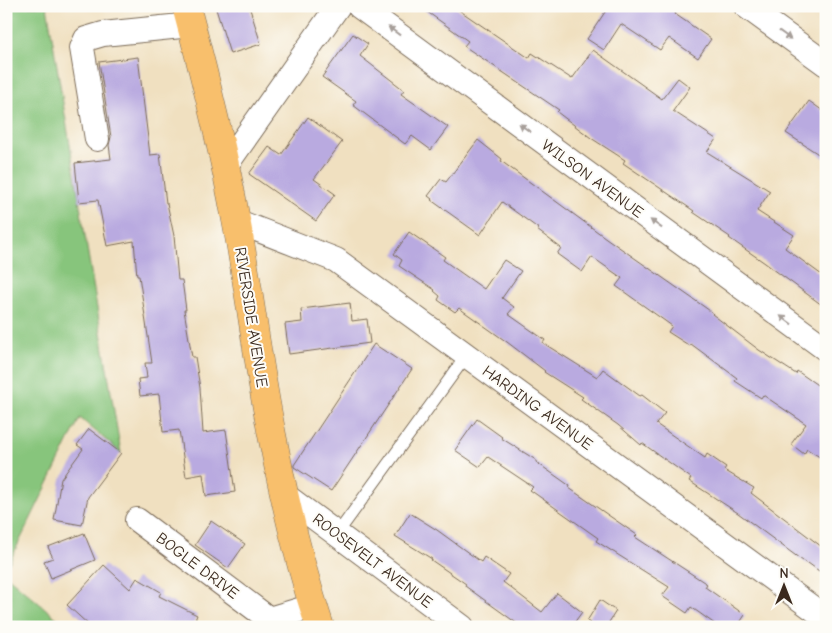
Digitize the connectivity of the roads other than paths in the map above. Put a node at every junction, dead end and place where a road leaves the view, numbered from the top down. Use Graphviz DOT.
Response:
graph roads {
  1 [pos="338,6"];
  2 [pos="359,6"];
  3 [pos="746,6"];
  4 [pos="188,15"];
  5 [pos="826,64"];
  6 [pos="96,139"];
  7 [pos="226,165"];
  8 [pos="236,221"];
  9 [pos="826,349"];
  10 [pos="467,356"];
  11 [pos="284,494"];
  12 [pos="137,520"];
  13 [pos="337,534"];
  14 [pos="317,616"];
  15 [pos="826,618"];
  16 [pos="256,619"];
  17 [pos="462,627"];
  1 -- 7 [label="street"];
  9 -- 2 [label="street, WILSON AVENUE, one-way"];
  3 -- 5 [label="street, one-way"];
  4 -- 6 [label="street"];
  4 -- 7 [label="main road, RIVERSIDE AVENUE"];
  7 -- 8 [label="main road, RIVERSIDE AVENUE"];
  8 -- 10 [label="street, HARDING AVENUE"];
  8 -- 11 [label="main road, RIVERSIDE AVENUE"];
  10 -- 13 [label="lane"];
  10 -- 15 [label="street, HARDING AVENUE"];
  11 -- 13 [label="street, ROOSEVELT AVENUE"];
  11 -- 14 [label="main road, RIVERSIDE AVENUE"];
  12 -- 16 [label="street, BOGLE DRIVE"];
  13 -- 17 [label="street, ROOSEVELT AVENUE"];
  14 -- 16 [label="street, BOGLE DRIVE"];
}
